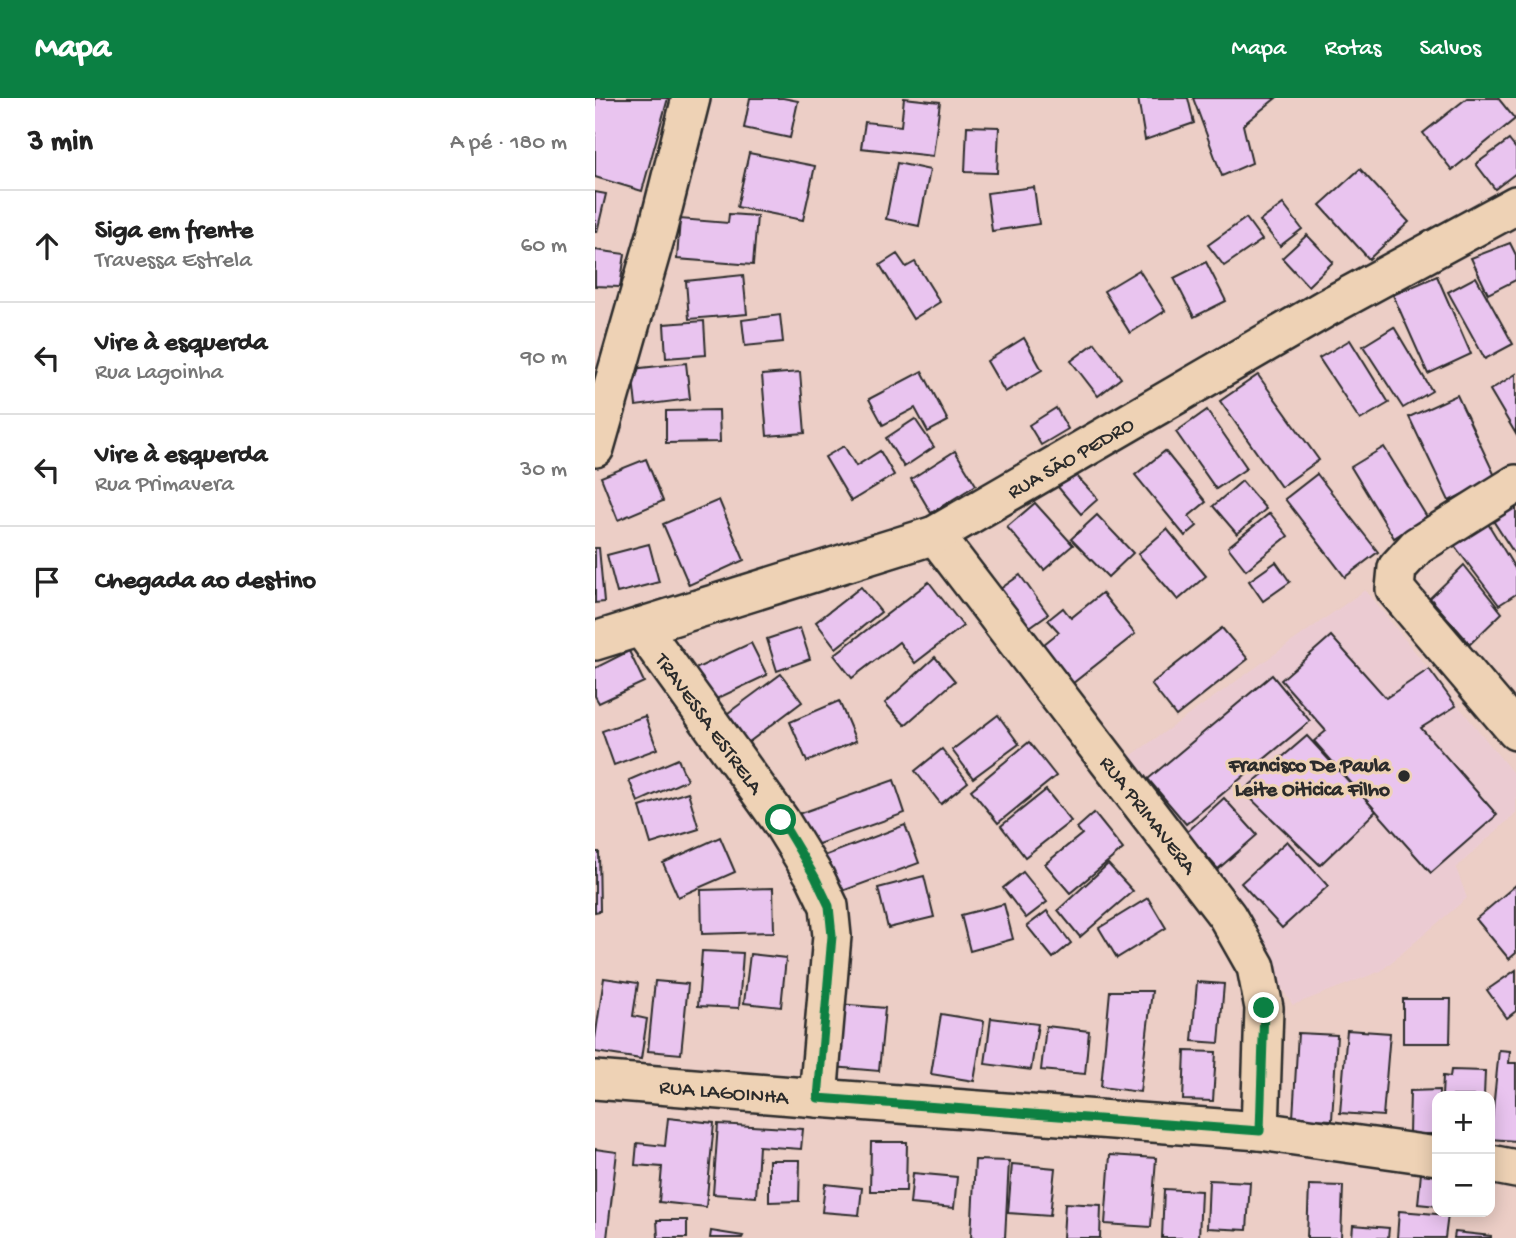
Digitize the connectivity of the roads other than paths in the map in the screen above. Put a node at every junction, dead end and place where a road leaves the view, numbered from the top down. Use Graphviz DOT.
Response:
graph roads {
  1 [pos="691,98"];
  2 [pos="1516,205"];
  3 [pos="595,448"];
  4 [pos="1516,484"];
  5 [pos="935,535"];
  6 [pos="641,627"];
  7 [pos="595,640"];
  8 [pos="1516,731"];
  9 [pos="595,1080"];
  10 [pos="818,1098"];
  11 [pos="1260,1131"];
  12 [pos="1432,1155"];
  13 [pos="1495,1165"];
  14 [pos="1516,1169"];
  1 -- 3 [label="street"];
  2 -- 5 [label="street, RUA SÃO PEDRO"];
  4 -- 8 [label="street"];
  5 -- 6 [label="street, RUA SÃO PEDRO"];
  5 -- 11 [label="street, RUA PRIMAVERA"];
  6 -- 7 [label="street, RUA SÃO PEDRO"];
  6 -- 10 [label="street, TRAVESSA ESTRELA"];
  9 -- 10 [label="street, RUA LAGOINHA"];
  10 -- 11 [label="street, RUA LAGOINHA"];
  11 -- 12 [label="street, RUA LAGOINHA"];
  13 -- 14 [label="street"];
}
